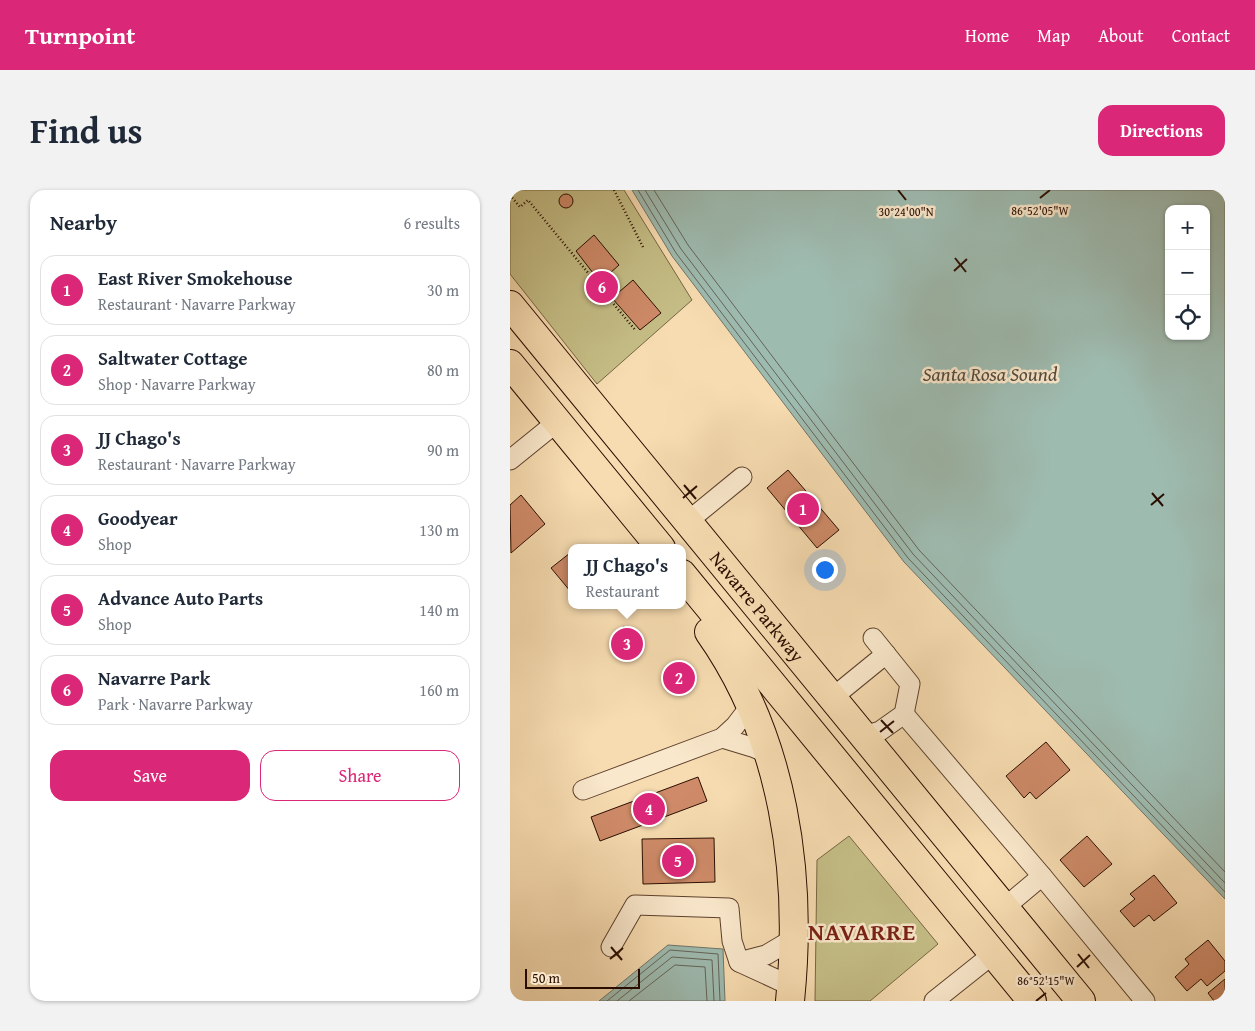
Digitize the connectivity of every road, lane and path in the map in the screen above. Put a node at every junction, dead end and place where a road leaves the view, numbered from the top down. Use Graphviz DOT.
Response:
graph roads {
  1 [pos="614,190"];
  2 [pos="510,195"];
  3 [pos="644,249"];
  4 [pos="510,304"];
  5 [pos="636,331"];
  6 [pos="510,364"];
  7 [pos="557,422"];
  8 [pos="510,460"];
  9 [pos="742,477"];
  10 [pos="687,522"];
  11 [pos="638,544"];
  12 [pos="658,544"];
  13 [pos="686,571"];
  14 [pos="686,579"];
  15 [pos="686,602"];
  16 [pos="873,638"];
  17 [pos="886,654"];
  18 [pos="832,698"];
  19 [pos="751,705"];
  20 [pos="904,714"];
  21 [pos="863,736"];
  22 [pos="722,738"];
  23 [pos="769,754"];
  24 [pos="583,790"];
  25 [pos="1042,876"];
  26 [pos="1004,908"];
  27 [pos="793,939"];
  28 [pos="611,947"];
  29 [pos="993,954"];
  30 [pos="739,962"];
  31 [pos="1048,962"];
  32 [pos="791,993"];
  33 [pos="934,1001"];
  34 [pos="1032,1001"];
  35 [pos="1080,1001"];
  36 [pos="1096,1001"];
  37 [pos="1145,1001"];
  1 -- 3 [label="path"];
  2 -- 5 [label="path"];
  4 -- 10 [label="highway, Navarre Parkway"];
  6 -- 7 [label="highway"];
  7 -- 8 [label="street"];
  7 -- 11 [label="highway"];
  7 -- 12 [label="highway"];
  9 -- 10 [label="street"];
  10 -- 18 [label="highway, Navarre Parkway"];
  13 -- 21 [label="highway"];
  14 -- 29 [label="highway, Navarre Parkway"];
  15 -- 19 [label="highway"];
  16 -- 17 [label="street"];
  17 -- 18 [label="street"];
  17 -- 20 [label="street"];
  18 -- 21 [label="highway, Navarre Parkway"];
  19 -- 22 [label="street"];
  19 -- 23 [label="highway"];
  20 -- 21 [label="street"];
  20 -- 25 [label="street"];
  21 -- 26 [label="highway, Navarre Parkway"];
  22 -- 23 [label="street"];
  22 -- 24 [label="street"];
  23 -- 27 [label="highway"];
  25 -- 26 [label="street"];
  25 -- 37 [label="street"];
  26 -- 31 [label="highway, Navarre Parkway"];
  27 -- 30 [label="street"];
  27 -- 32 [label="highway"];
  28 -- 30 [label="street"];
  29 -- 33 [label="street"];
  29 -- 34 [label="highway, Navarre Parkway"];
  30 -- 32 [label="street"];
  31 -- 35 [label="highway, Navarre Parkway"];
  31 -- 36 [label="street"];
}
